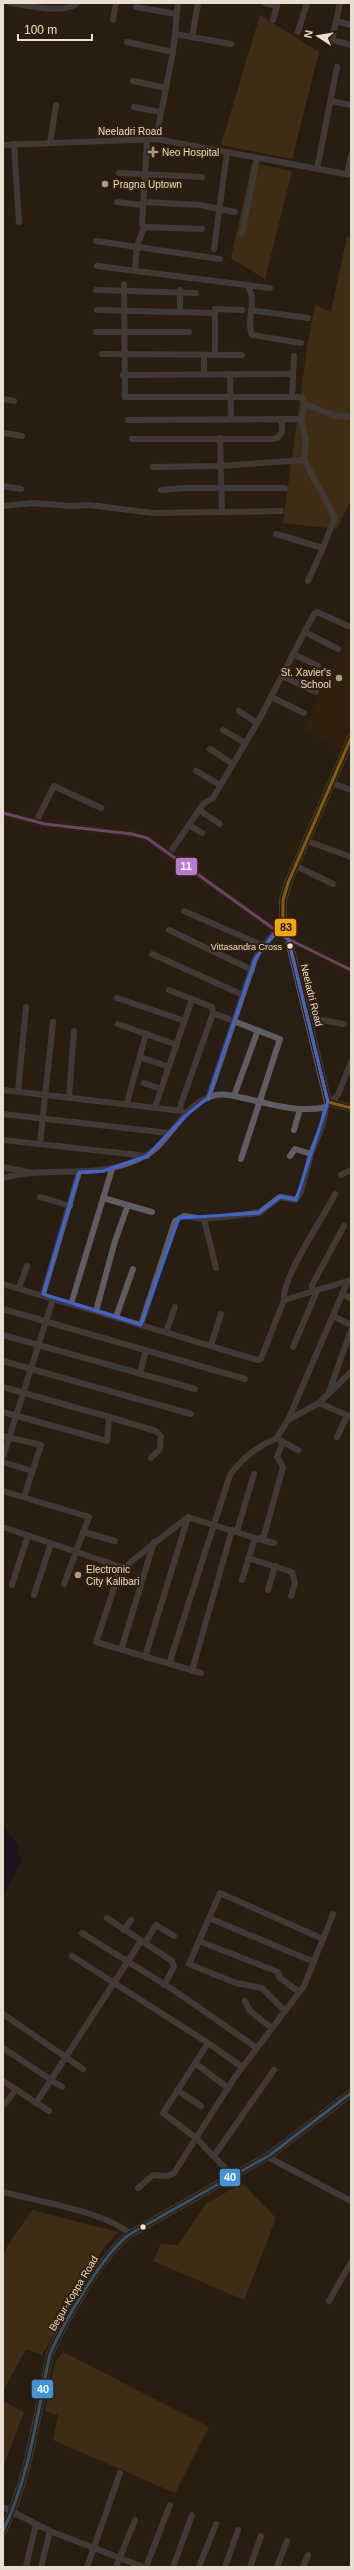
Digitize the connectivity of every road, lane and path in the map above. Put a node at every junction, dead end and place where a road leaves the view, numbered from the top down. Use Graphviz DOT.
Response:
graph roads {
  1 [pos="10,3"];
  2 [pos="77,3"];
  3 [pos="116,3"];
  4 [pos="178,3"];
  5 [pos="198,3"];
  6 [pos="265,3"];
  7 [pos="307,3"];
  8 [pos="340,3"];
  9 [pos="278,5"];
  10 [pos="136,7"];
  11 [pos="176,14"];
  12 [pos="113,20"];
  13 [pos="273,20"];
  14 [pos="336,21"];
  15 [pos="351,25"];
  16 [pos="298,32"];
  17 [pos="175,34"];
  18 [pos="192,37"];
  19 [pos="127,42"];
  20 [pos="231,44"];
  21 [pos="351,45"];
  22 [pos="173,52"];
  23 [pos="337,67"];
  24 [pos="133,81"];
  25 [pos="166,88"];
  26 [pos="331,101"];
  27 [pos="56,105"];
  28 [pos="351,105"];
  29 [pos="134,108"];
  30 [pos="161,112"];
  31 [pos="156,139"];
  32 [pos="147,140"];
  33 [pos="50,143"];
  34 [pos="14,144"];
  35 [pos="3,145"];
  36 [pos="227,152"];
  37 [pos="351,155"];
  38 [pos="257,158"];
  39 [pos="317,169"];
  40 [pos="119,173"];
  41 [pos="145,174"];
  42 [pos="349,174"];
  43 [pos="202,177"];
  44 [pos="117,202"];
  45 [pos="143,204"];
  46 [pos="220,209"];
  47 [pos="235,212"];
  48 [pos="19,222"];
  49 [pos="144,227"];
  50 [pos="202,230"];
  51 [pos="242,233"];
  52 [pos="96,241"];
  53 [pos="137,246"];
  54 [pos="214,249"];
  55 [pos="220,259"];
  56 [pos="97,266"];
  57 [pos="135,270"];
  58 [pos="247,285"];
  59 [pos="124,287"];
  60 [pos="270,288"];
  61 [pos="96,290"];
  62 [pos="180,290"];
  63 [pos="196,293"];
  64 [pos="97,310"];
  65 [pos="242,310"];
  66 [pos="251,310"];
  67 [pos="124,311"];
  68 [pos="180,312"];
  69 [pos="214,313"];
  70 [pos="308,318"];
  71 [pos="96,332"];
  72 [pos="124,332"];
  73 [pos="189,332"];
  74 [pos="301,343"];
  75 [pos="102,354"];
  76 [pos="123,355"];
  77 [pos="204,355"];
  78 [pos="215,355"];
  79 [pos="242,355"];
  80 [pos="294,356"];
  81 [pos="204,374"];
  82 [pos="230,374"];
  83 [pos="293,374"];
  84 [pos="123,375"];
  85 [pos="292,397"];
  86 [pos="231,398"];
  87 [pos="3,400"];
  88 [pos="14,401"];
  89 [pos="305,404"];
  90 [pos="351,417"];
  91 [pos="231,418"];
  92 [pos="282,419"];
  93 [pos="301,419"];
  94 [pos="128,420"];
  95 [pos="3,433"];
  96 [pos="22,436"];
  97 [pos="220,438"];
  98 [pos="132,440"];
  99 [pos="304,460"];
  100 [pos="220,466"];
  101 [pos="153,467"];
  102 [pos="3,486"];
  103 [pos="221,488"];
  104 [pos="285,488"];
  105 [pos="21,489"];
  106 [pos="160,490"];
  107 [pos="3,506"];
  108 [pos="281,511"];
  109 [pos="222,512"];
  110 [pos="276,534"];
  111 [pos="323,548"];
  112 [pos="308,581"];
  113 [pos="348,626"];
  114 [pos="305,632"];
  115 [pos="338,649"];
  116 [pos="293,654"];
  117 [pos="318,666"];
  118 [pos="282,676"];
  119 [pos="316,692"];
  120 [pos="271,697"];
  121 [pos="239,711"];
  122 [pos="304,713"];
  123 [pos="257,723"];
  124 [pos="223,730"];
  125 [pos="351,738"];
  126 [pos="245,743"];
  127 [pos="210,749"];
  128 [pos="233,764"];
  129 [pos="196,770"];
  130 [pos="332,783"];
  131 [pos="220,786"];
  132 [pos="351,790"];
  133 [pos="101,808"];
  134 [pos="199,810"];
  135 [pos="3,813"];
  136 [pos="36,822"];
  137 [pos="220,824"];
  138 [pos="189,825"];
  139 [pos="202,833"];
  140 [pos="307,841"];
  141 [pos="169,854"];
  142 [pos="351,857"];
  143 [pos="296,866"];
  144 [pos="333,884"];
  145 [pos="184,911"];
  146 [pos="169,930"];
  147 [pos="276,931"];
  148 [pos="288,939"];
  149 [pos="264,946"];
  150 [pos="152,954"];
  151 [pos="169,962"];
  152 [pos="166,969"];
  153 [pos="252,970"];
  154 [pos="351,970"];
  155 [pos="169,990"];
  156 [pos="243,995"];
  157 [pos="117,998"];
  158 [pos="192,999"];
  159 [pos="26,1007"];
  160 [pos="213,1013"];
  161 [pos="235,1020"];
  162 [pos="185,1021"];
  163 [pos="308,1021"];
  164 [pos="53,1022"];
  165 [pos="118,1024"];
  166 [pos="344,1024"];
  167 [pos="258,1030"];
  168 [pos="74,1031"];
  169 [pos="146,1034"];
  170 [pos="177,1045"];
  171 [pos="140,1057"];
  172 [pos="351,1062"];
  173 [pos="169,1067"];
  174 [pos="144,1083"];
  175 [pos="161,1089"];
  176 [pos="3,1090"];
  177 [pos="18,1092"];
  178 [pos="46,1095"];
  179 [pos="234,1096"];
  180 [pos="69,1097"];
  181 [pos="208,1098"];
  182 [pos="261,1102"];
  183 [pos="127,1103"];
  184 [pos="327,1104"];
  185 [pos="155,1107"];
  186 [pos="351,1108"];
  187 [pos="300,1109"];
  188 [pos="179,1110"];
  189 [pos="3,1114"];
  190 [pos="187,1114"];
  191 [pos="42,1119"];
  192 [pos="294,1130"];
  193 [pos="169,1133"];
  194 [pos="3,1140"];
  195 [pos="40,1144"];
  196 [pos="311,1154"];
  197 [pos="147,1156"];
  198 [pos="290,1156"];
  199 [pos="241,1159"];
  200 [pos="3,1167"];
  201 [pos="112,1169"];
  202 [pos="351,1170"];
  203 [pos="79,1172"];
  204 [pos="33,1173"];
  205 [pos="341,1175"];
  206 [pos="3,1178"];
  207 [pos="335,1194"];
  208 [pos="40,1197"];
  209 [pos="104,1198"];
  210 [pos="128,1205"];
  211 [pos="70,1206"];
  212 [pos="152,1212"];
  213 [pos="204,1219"];
  214 [pos="344,1226"];
  215 [pos="27,1266"];
  216 [pos="216,1268"];
  217 [pos="134,1269"];
  218 [pos="349,1282"];
  219 [pos="3,1284"];
  220 [pos="19,1288"];
  221 [pos="314,1292"];
  222 [pos="43,1294"];
  223 [pos="342,1294"];
  224 [pos="53,1299"];
  225 [pos="351,1299"];
  226 [pos="284,1300"];
  227 [pos="71,1304"];
  228 [pos="175,1306"];
  229 [pos="3,1309"];
  230 [pos="96,1311"];
  231 [pos="221,1314"];
  232 [pos="333,1316"];
  233 [pos="116,1317"];
  234 [pos="47,1321"];
  235 [pos="141,1325"];
  236 [pos="351,1325"];
  237 [pos="351,1330"];
  238 [pos="166,1332"];
  239 [pos="3,1335"];
  240 [pos="38,1345"];
  241 [pos="211,1345"];
  242 [pos="293,1347"];
  243 [pos="146,1350"];
  244 [pos="3,1362"];
  245 [pos="31,1369"];
  246 [pos="351,1372"];
  247 [pos="140,1374"];
  248 [pos="245,1380"];
  249 [pos="3,1387"];
  250 [pos="195,1390"];
  251 [pos="24,1392"];
  252 [pos="328,1393"];
  253 [pos="319,1403"];
  254 [pos="3,1412"];
  255 [pos="191,1414"];
  256 [pos="16,1416"];
  257 [pos="349,1416"];
  258 [pos="109,1417"];
  259 [pos="288,1420"];
  260 [pos="6,1437"];
  261 [pos="337,1437"];
  262 [pos="277,1438"];
  263 [pos="283,1442"];
  264 [pos="298,1450"];
  265 [pos="3,1457"];
  266 [pos="151,1458"];
  267 [pos="3,1462"];
  268 [pos="32,1471"];
  269 [pos="254,1474"];
  270 [pos="3,1491"];
  271 [pos="24,1497"];
  272 [pos="188,1517"];
  273 [pos="213,1523"];
  274 [pos="4,1529"];
  275 [pos="234,1530"];
  276 [pos="83,1532"];
  277 [pos="28,1535"];
  278 [pos="257,1538"];
  279 [pos="115,1541"];
  280 [pos="154,1542"];
  281 [pos="52,1543"];
  282 [pos="274,1543"];
  283 [pos="75,1551"];
  284 [pos="248,1558"];
  285 [pos="275,1566"];
  286 [pos="119,1574"];
  287 [pos="242,1580"];
  288 [pos="64,1584"];
  289 [pos="12,1585"];
  290 [pos="268,1590"];
  291 [pos="34,1595"];
  292 [pos="291,1596"];
  293 [pos="121,1650"];
  294 [pos="145,1657"];
  295 [pos="169,1664"];
  296 [pos="192,1671"];
  297 [pos="201,1673"];
  298 [pos="333,1914"];
  299 [pos="106,1918"];
  300 [pos="209,1918"];
  301 [pos="131,1920"];
  302 [pos="124,1930"];
  303 [pos="82,1933"];
  304 [pos="174,1936"];
  305 [pos="323,1939"];
  306 [pos="199,1941"];
  307 [pos="143,1942"];
  308 [pos="72,1956"];
  309 [pos="129,1962"];
  310 [pos="314,1962"];
  311 [pos="115,1984"];
  312 [pos="164,1984"];
  313 [pos="299,1992"];
  314 [pos="245,2001"];
  315 [pos="285,2011"];
  316 [pos="3,2014"];
  317 [pos="272,2028"];
  318 [pos="208,2044"];
  319 [pos="3,2048"];
  320 [pos="257,2048"];
  321 [pos="66,2058"];
  322 [pos="195,2064"];
  323 [pos="242,2067"];
  324 [pos="83,2069"];
  325 [pos="274,2070"];
  326 [pos="51,2080"];
  327 [pos="3,2081"];
  328 [pos="62,2088"];
  329 [pos="228,2088"];
  330 [pos="16,2089"];
  331 [pos="177,2090"];
  332 [pos="351,2093"];
  333 [pos="36,2103"];
  334 [pos="5,2104"];
  335 [pos="201,2106"];
  336 [pos="50,2111"];
  337 [pos="196,2138"];
  338 [pos="214,2156"];
  339 [pos="268,2156"];
  340 [pos="234,2177"];
  341 [pos="138,2188"];
  342 [pos="3,2192"];
  343 [pos="351,2201"];
  344 [pos="130,2234"];
  345 [pos="351,2262"];
  346 [pos="328,2301"];
  347 [pos="120,2473"];
  348 [pos="170,2505"];
  349 [pos="3,2508"];
  350 [pos="13,2512"];
  351 [pos="192,2515"];
  352 [pos="135,2520"];
  353 [pos="36,2524"];
  354 [pos="216,2524"];
  355 [pos="238,2530"];
  356 [pos="3,2531"];
  357 [pos="50,2531"];
  358 [pos="261,2536"];
  359 [pos="287,2541"];
  360 [pos="95,2548"];
  361 [pos="308,2555"];
  362 [pos="120,2558"];
  363 [pos="26,2567"];
  364 [pos="41,2567"];
  365 [pos="87,2567"];
  366 [pos="116,2567"];
  367 [pos="143,2567"];
  368 [pos="146,2567"];
  369 [pos="173,2567"];
  370 [pos="199,2567"];
  371 [pos="225,2567"];
  372 [pos="250,2567"];
  373 [pos="277,2567"];
  374 [pos="303,2567"];
  1 -- 2 [label="street"];
  3 -- 12 [label="street"];
  4 -- 11 [label="street"];
  5 -- 18 [label="street"];
  6 -- 9 [label="street"];
  7 -- 16 [label="street"];
  8 -- 14 [label="street"];
  9 -- 13 [label="street"];
  10 -- 11 [label="street"];
  11 -- 17 [label="street"];
  14 -- 15 [label="street"];
  14 -- 21 [label="street"];
  17 -- 18 [label="street"];
  17 -- 22 [label="street"];
  18 -- 20 [label="street"];
  19 -- 22 [label="street"];
  22 -- 25 [label="street"];
  23 -- 26 [label="street"];
  24 -- 25 [label="street"];
  25 -- 30 [label="street"];
  26 -- 28 [label="street"];
  26 -- 39 [label="street"];
  27 -- 33 [label="street"];
  29 -- 30 [label="street"];
  30 -- 31 [label="street"];
  31 -- 32 [label="street, Neeladri Road"];
  31 -- 36 [label="street, Neeladri Road"];
  32 -- 33 [label="street, Neeladri Road"];
  32 -- 41 [label="street"];
  33 -- 34 [label="street, Neeladri Road"];
  34 -- 35 [label="street, Neeladri Road"];
  34 -- 48 [label="street"];
  36 -- 38 [label="street, Neeladri Road"];
  36 -- 46 [label="street"];
  37 -- 42 [label="street"];
  38 -- 39 [label="street, Neeladri Road"];
  38 -- 51 [label="street"];
  39 -- 42 [label="street, Neeladri Road"];
  40 -- 41 [label="street"];
  41 -- 43 [label="street"];
  41 -- 45 [label="street"];
  44 -- 45 [label="street"];
  45 -- 46 [label="street"];
  45 -- 49 [label="street"];
  46 -- 47 [label="street"];
  46 -- 54 [label="street"];
  49 -- 50 [label="street"];
  49 -- 53 [label="street"];
  52 -- 53 [label="street"];
  53 -- 55 [label="street"];
  53 -- 57 [label="street"];
  56 -- 57 [label="street"];
  57 -- 58 [label="street"];
  58 -- 60 [label="street"];
  58 -- 66 [label="street"];
  59 -- 61 [label="street"];
  59 -- 62 [label="street"];
  59 -- 67 [label="street"];
  62 -- 63 [label="street"];
  62 -- 68 [label="street"];
  64 -- 67 [label="street"];
  65 -- 69 [label="street"];
  66 -- 70 [label="street"];
  66 -- 74 [label="street"];
  67 -- 68 [label="street"];
  67 -- 72 [label="street"];
  68 -- 69 [label="street"];
  69 -- 78 [label="street"];
  71 -- 72 [label="street"];
  72 -- 73 [label="street"];
  72 -- 76 [label="street"];
  75 -- 76 [label="street"];
  76 -- 77 [label="street"];
  76 -- 84 [label="street"];
  77 -- 78 [label="street"];
  77 -- 81 [label="street"];
  78 -- 79 [label="street"];
  80 -- 83 [label="street"];
  81 -- 82 [label="street"];
  81 -- 84 [label="street"];
  82 -- 83 [label="street"];
  82 -- 86 [label="street"];
  83 -- 85 [label="street"];
  84 -- 86 [label="street"];
  85 -- 86 [label="street"];
  85 -- 89 [label="street"];
  86 -- 91 [label="street"];
  87 -- 88 [label="street"];
  89 -- 90 [label="street"];
  89 -- 93 [label="street"];
  91 -- 92 [label="street"];
  91 -- 94 [label="street"];
  92 -- 93 [label="street"];
  92 -- 97 [label="street"];
  93 -- 99 [label="street"];
  95 -- 96 [label="street"];
  97 -- 98 [label="street"];
  97 -- 100 [label="street"];
  99 -- 100 [label="street"];
  99 -- 111 [label="street"];
  100 -- 101 [label="street"];
  100 -- 103 [label="street"];
  102 -- 105 [label="street"];
  103 -- 104 [label="street"];
  103 -- 106 [label="street"];
  103 -- 109 [label="street"];
  107 -- 109 [label="street"];
  108 -- 109 [label="street"];
  110 -- 111 [label="street"];
  111 -- 112 [label="street"];
  113 -- 114 [label="street"];
  114 -- 115 [label="street"];
  114 -- 116 [label="street"];
  116 -- 117 [label="street"];
  116 -- 118 [label="street"];
  118 -- 119 [label="street"];
  118 -- 120 [label="street"];
  120 -- 122 [label="street"];
  120 -- 123 [label="street"];
  121 -- 123 [label="street"];
  123 -- 126 [label="street"];
  124 -- 126 [label="street"];
  125 -- 130 [label="main road, Neeladri Road"];
  126 -- 128 [label="street"];
  127 -- 128 [label="street"];
  128 -- 131 [label="street"];
  129 -- 131 [label="street"];
  130 -- 132 [label="street"];
  130 -- 140 [label="main road, Neeladri Road"];
  131 -- 134 [label="street"];
  133 -- 136 [label="street"];
  134 -- 137 [label="street"];
  134 -- 138 [label="street"];
  135 -- 136 [label="street"];
  136 -- 141 [label="street"];
  138 -- 139 [label="street"];
  138 -- 141 [label="street"];
  140 -- 142 [label="street"];
  140 -- 143 [label="main road, Neeladri Road"];
  141 -- 147 [label="street"];
  143 -- 144 [label="street"];
  143 -- 148 [label="main road, Neeladri Road"];
  145 -- 149 [label="street"];
  146 -- 153 [label="street"];
  147 -- 148 [label="street"];
  147 -- 149 [label="street"];
  148 -- 154 [label="street"];
  148 -- 163 [label="main road, Neeladri Road"];
  149 -- 153 [label="street"];
  150 -- 151 [label="street"];
  151 -- 152 [label="street"];
  151 -- 156 [label="street"];
  153 -- 156 [label="street"];
  155 -- 158 [label="street"];
  156 -- 161 [label="street"];
  157 -- 162 [label="street"];
  158 -- 160 [label="street"];
  158 -- 162 [label="street"];
  159 -- 177 [label="street"];
  160 -- 161 [label="street"];
  160 -- 188 [label="street"];
  161 -- 167 [label="street"];
  161 -- 181 [label="street"];
  162 -- 170 [label="street"];
  163 -- 166 [label="street"];
  163 -- 184 [label="main road, Neeladri Road"];
  164 -- 178 [label="street"];
  165 -- 169 [label="street"];
  167 -- 179 [label="street"];
  167 -- 182 [label="street"];
  168 -- 180 [label="street"];
  169 -- 170 [label="street"];
  169 -- 171 [label="street"];
  170 -- 173 [label="street"];
  171 -- 173 [label="street"];
  171 -- 183 [label="street"];
  172 -- 184 [label="street"];
  173 -- 175 [label="street"];
  174 -- 175 [label="street"];
  175 -- 185 [label="street"];
  176 -- 177 [label="street"];
  177 -- 178 [label="street"];
  178 -- 180 [label="street"];
  178 -- 191 [label="street"];
  179 -- 181 [label="street"];
  179 -- 182 [label="street"];
  180 -- 183 [label="street"];
  181 -- 190 [label="street"];
  182 -- 187 [label="street"];
  182 -- 199 [label="street"];
  183 -- 185 [label="street"];
  184 -- 186 [label="main road"];
  184 -- 187 [label="street"];
  184 -- 196 [label="street"];
  185 -- 188 [label="street"];
  187 -- 192 [label="street"];
  188 -- 190 [label="street"];
  189 -- 191 [label="street"];
  190 -- 193 [label="street"];
  191 -- 193 [label="street"];
  191 -- 195 [label="street"];
  193 -- 197 [label="street"];
  194 -- 195 [label="street"];
  195 -- 197 [label="street"];
  196 -- 198 [label="street"];
  196 -- 213 [label="street"];
  197 -- 201 [label="street"];
  200 -- 204 [label="street"];
  201 -- 203 [label="street"];
  201 -- 209 [label="street"];
  202 -- 205 [label="street"];
  203 -- 204 [label="street"];
  203 -- 211 [label="street"];
  204 -- 206 [label="street"];
  207 -- 226 [label="street"];
  208 -- 211 [label="street"];
  209 -- 210 [label="street"];
  209 -- 227 [label="street"];
  210 -- 212 [label="street"];
  210 -- 230 [label="street"];
  211 -- 222 [label="street"];
  213 -- 216 [label="street"];
  213 -- 235 [label="street"];
  214 -- 221 [label="street"];
  215 -- 220 [label="street"];
  217 -- 233 [label="street"];
  218 -- 221 [label="street"];
  218 -- 223 [label="street"];
  219 -- 220 [label="street"];
  220 -- 222 [label="street"];
  221 -- 226 [label="street"];
  221 -- 242 [label="street"];
  222 -- 224 [label="street"];
  223 -- 225 [label="street"];
  223 -- 232 [label="street"];
  224 -- 227 [label="street"];
  224 -- 234 [label="street"];
  226 -- 241 [label="street"];
  227 -- 230 [label="street"];
  228 -- 238 [label="street"];
  229 -- 234 [label="street"];
  230 -- 233 [label="street"];
  231 -- 241 [label="street"];
  232 -- 236 [label="street"];
  232 -- 259 [label="street"];
  233 -- 235 [label="street"];
  234 -- 240 [label="street"];
  234 -- 243 [label="street"];
  235 -- 238 [label="street"];
  237 -- 252 [label="street"];
  238 -- 241 [label="street"];
  239 -- 240 [label="street"];
  240 -- 245 [label="street"];
  240 -- 247 [label="street"];
  243 -- 247 [label="street"];
  243 -- 248 [label="street"];
  244 -- 245 [label="street"];
  245 -- 251 [label="street"];
  245 -- 255 [label="street"];
  246 -- 252 [label="street"];
  247 -- 250 [label="street"];
  249 -- 251 [label="street"];
  251 -- 256 [label="street"];
  251 -- 258 [label="street"];
  252 -- 253 [label="street"];
  253 -- 257 [label="street"];
  253 -- 259 [label="street"];
  254 -- 256 [label="street"];
  256 -- 258 [label="street"];
  256 -- 260 [label="street"];
  257 -- 261 [label="street"];
  258 -- 266 [label="street"];
  259 -- 262 [label="street"];
  260 -- 265 [label="street"];
  260 -- 268 [label="street"];
  262 -- 263 [label="street"];
  262 -- 273 [label="street"];
  263 -- 264 [label="street"];
  263 -- 278 [label="street"];
  267 -- 268 [label="street"];
  268 -- 271 [label="street"];
  269 -- 275 [label="street"];
  270 -- 271 [label="street"];
  271 -- 276 [label="street"];
  272 -- 273 [label="street"];
  272 -- 280 [label="street"];
  272 -- 294 [label="street"];
  273 -- 275 [label="street"];
  273 -- 295 [label="street"];
  274 -- 277 [label="street"];
  275 -- 278 [label="street"];
  275 -- 296 [label="street"];
  276 -- 279 [label="street"];
  276 -- 283 [label="street"];
  277 -- 281 [label="street"];
  277 -- 289 [label="street"];
  278 -- 282 [label="street"];
  278 -- 284 [label="street"];
  280 -- 286 [label="street"];
  280 -- 293 [label="street"];
  281 -- 283 [label="street"];
  281 -- 291 [label="street"];
  283 -- 286 [label="street"];
  283 -- 288 [label="street"];
  284 -- 285 [label="street"];
  284 -- 287 [label="street"];
  285 -- 290 [label="street"];
  285 -- 292 [label="street"];
  286 -- 293 [label="street"];
  293 -- 294 [label="street"];
  294 -- 295 [label="street"];
  295 -- 296 [label="street"];
  296 -- 297 [label="street"];
  298 -- 305 [label="street"];
  299 -- 302 [label="street"];
  300 -- 305 [label="street"];
  300 -- 306 [label="street"];
  300 -- 310 [label="street"];
  301 -- 302 [label="street"];
  302 -- 307 [label="street"];
  303 -- 309 [label="street"];
  304 -- 307 [label="street"];
  305 -- 310 [label="street"];
  306 -- 313 [label="street"];
  306 -- 315 [label="street"];
  307 -- 309 [label="street"];
  307 -- 312 [label="street"];
  308 -- 311 [label="street"];
  309 -- 311 [label="street"];
  309 -- 312 [label="street"];
  310 -- 313 [label="street"];
  311 -- 318 [label="street"];
  311 -- 321 [label="street"];
  312 -- 320 [label="street"];
  313 -- 315 [label="street"];
  314 -- 317 [label="street"];
  315 -- 317 [label="street"];
  316 -- 321 [label="street"];
  317 -- 320 [label="street"];
  318 -- 322 [label="street"];
  318 -- 323 [label="street"];
  319 -- 326 [label="street"];
  320 -- 323 [label="street"];
  321 -- 324 [label="street"];
  321 -- 326 [label="street"];
  322 -- 329 [label="street"];
  322 -- 331 [label="street"];
  323 -- 329 [label="street"];
  325 -- 338 [label="street"];
  326 -- 328 [label="street"];
  326 -- 333 [label="street"];
  327 -- 330 [label="street"];
  329 -- 337 [label="street"];
  330 -- 333 [label="street"];
  330 -- 334 [label="street"];
  331 -- 335 [label="street"];
  331 -- 337 [label="street"];
  332 -- 339 [label="main road, Begur-Koppa Road"];
  333 -- 336 [label="street"];
  337 -- 338 [label="street"];
  337 -- 341 [label="street"];
  338 -- 340 [label="street"];
  339 -- 340 [label="main road, Begur-Koppa Road"];
  339 -- 343 [label="street"];
  340 -- 344 [label="main road, Begur-Koppa Road"];
  342 -- 344 [label="street"];
  344 -- 350 [label="main road, Begur-Koppa Road"];
  345 -- 346 [label="street"];
  347 -- 360 [label="street"];
  348 -- 368 [label="street"];
  349 -- 350 [label="street"];
  350 -- 353 [label="street"];
  350 -- 356 [label="main road, Begur-Koppa Road"];
  351 -- 369 [label="street"];
  352 -- 362 [label="street"];
  353 -- 357 [label="street"];
  353 -- 363 [label="street"];
  354 -- 370 [label="street"];
  355 -- 371 [label="street"];
  357 -- 360 [label="street"];
  357 -- 364 [label="street"];
  358 -- 372 [label="street"];
  359 -- 373 [label="street"];
  360 -- 362 [label="street"];
  360 -- 365 [label="street"];
  361 -- 374 [label="street"];
  362 -- 366 [label="street"];
  362 -- 367 [label="street"];
}
